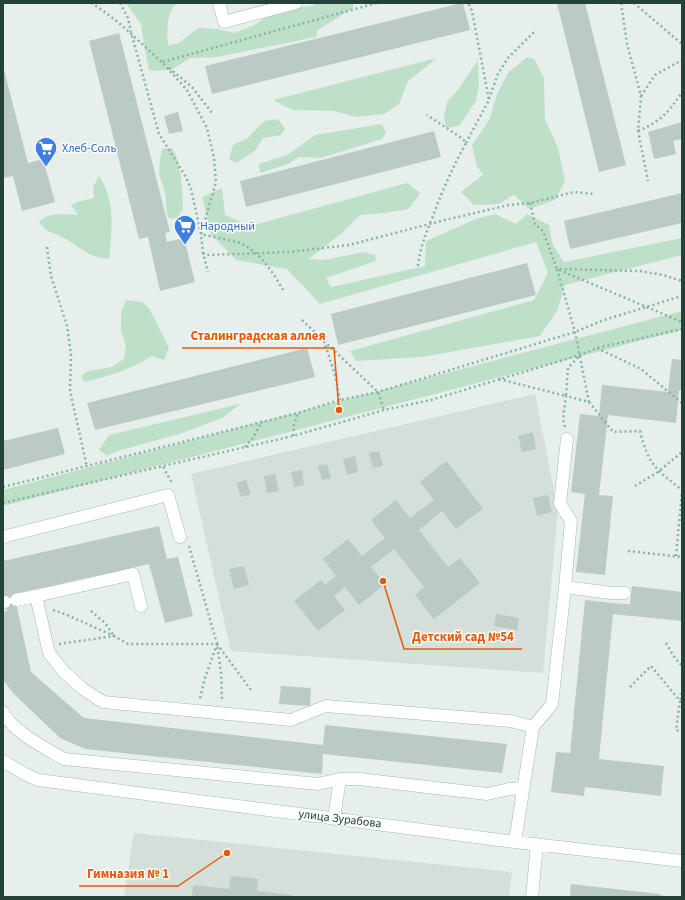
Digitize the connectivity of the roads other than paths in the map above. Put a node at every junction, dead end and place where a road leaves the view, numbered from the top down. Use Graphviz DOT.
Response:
graph roads {
  1 [pos="219,3"];
  2 [pos="296,3"];
  3 [pos="568,439"];
  4 [pos="3,537"];
  5 [pos="184,539"];
  6 [pos="565,587"];
  7 [pos="626,592"];
  8 [pos="36,596"];
  9 [pos="8,601"];
  10 [pos="141,606"];
  11 [pos="3,712"];
  12 [pos="533,727"];
  13 [pos="3,761"];
  14 [pos="3,771"];
  15 [pos="340,779"];
  16 [pos="38,780"];
  17 [pos="523,788"];
  18 [pos="334,818"];
  19 [pos="515,842"];
  20 [pos="537,844"];
  21 [pos="682,861"];
  22 [pos="532,897"];
  1 -- 2 [label="street"];
  3 -- 6 [label="street"];
  4 -- 5 [label="street"];
  6 -- 7 [label="street"];
  6 -- 12 [label="street"];
  8 -- 9 [label="street"];
  8 -- 10 [label="street"];
  8 -- 12 [label="street"];
  11 -- 15 [label="street"];
  12 -- 17 [label="street"];
  13 -- 16 [label="street, улица Зурабова"];
  14 -- 16 [label="street"];
  15 -- 17 [label="street"];
  15 -- 18 [label="street"];
  16 -- 18 [label="street, улица Зурабова"];
  17 -- 19 [label="street"];
  18 -- 19 [label="street, улица Зурабова"];
  19 -- 20 [label="street, улица Зурабова"];
  20 -- 21 [label="street, улица Зурабова"];
  20 -- 22 [label="street"];
}
